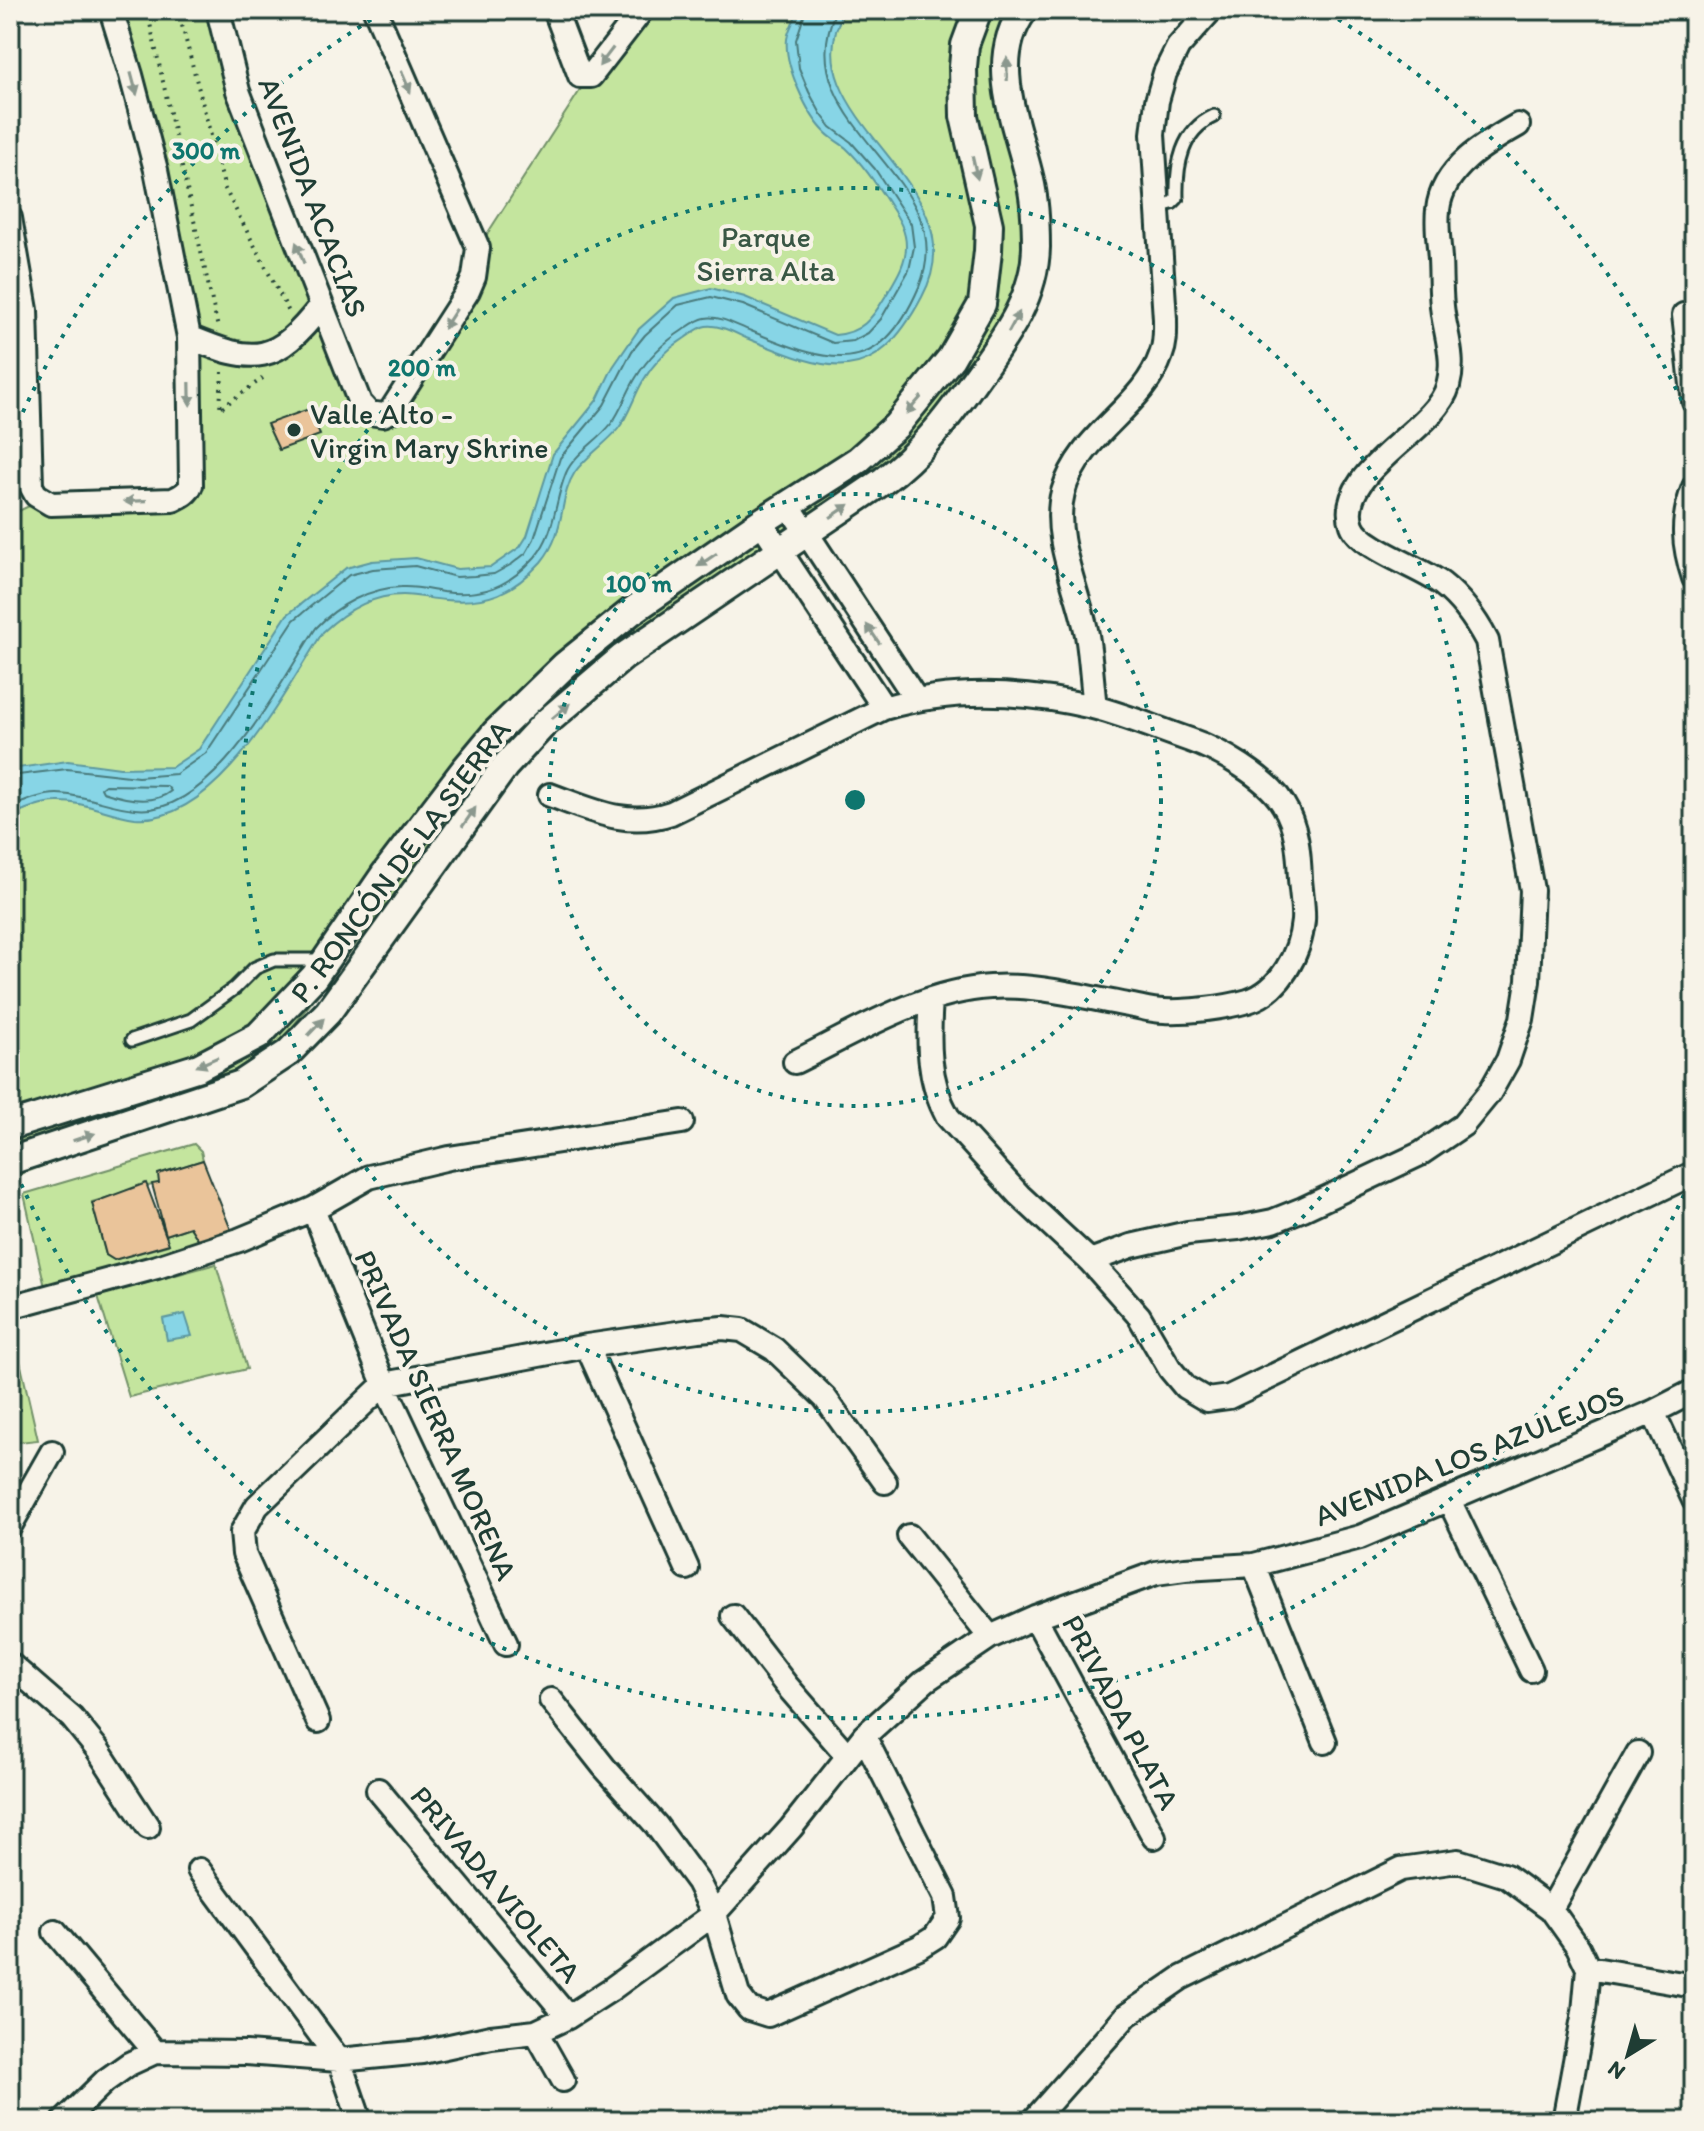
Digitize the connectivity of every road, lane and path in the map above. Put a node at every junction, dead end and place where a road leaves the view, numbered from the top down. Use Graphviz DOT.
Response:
graph roads {
  1 [pos="111,10"];
  2 [pos="147,10"];
  3 [pos="178,10"];
  4 [pos="218,10"];
  5 [pos="375,10"];
  6 [pos="555,10"];
  7 [pos="642,10"];
  8 [pos="978,10"];
  9 [pos="1024,10"];
  10 [pos="1211,10"];
  11 [pos="1214,116"];
  12 [pos="1518,125"];
  13 [pos="1157,208"];
  14 [pos="10,218"];
  15 [pos="321,306"];
  16 [pos="1684,315"];
  17 [pos="300,333"];
  18 [pos="189,337"];
  19 [pos="224,351"];
  20 [pos="268,375"];
  21 [pos="1693,394"];
  22 [pos="1694,487"];
  23 [pos="789,506"];
  24 [pos="761,522"];
  25 [pos="806,533"];
  26 [pos="779,550"];
  27 [pos="1694,578"];
  28 [pos="916,699"];
  29 [pos="1095,707"];
  30 [pos="884,708"];
  31 [pos="550,795"];
  32 [pos="356,916"];
  33 [pos="384,936"];
  34 [pos="325,960"];
  35 [pos="931,999"];
  36 [pos="132,1040"];
  37 [pos="795,1062"];
  38 [pos="682,1122"];
  39 [pos="10,1126"];
  40 [pos="10,1161"];
  41 [pos="1694,1173"];
  42 [pos="313,1209"];
  43 [pos="1090,1261"];
  44 [pos="10,1307"];
  45 [pos="587,1346"];
  46 [pos="384,1384"];
  47 [pos="1694,1391"];
  48 [pos="1653,1412"];
  49 [pos="52,1452"];
  50 [pos="885,1482"];
  51 [pos="1449,1500"];
  52 [pos="1694,1500"];
  53 [pos="10,1526"];
  54 [pos="909,1536"];
  55 [pos="1254,1565"];
  56 [pos="687,1568"];
  57 [pos="733,1616"];
  58 [pos="1035,1617"];
  59 [pos="990,1637"];
  60 [pos="506,1644"];
  61 [pos="10,1664"];
  62 [pos="1531,1670"];
  63 [pos="551,1700"];
  64 [pos="318,1721"];
  65 [pos="864,1736"];
  66 [pos="1325,1742"];
  67 [pos="1638,1753"];
  68 [pos="847,1755"];
  69 [pos="378,1790"];
  70 [pos="148,1827"];
  71 [pos="1154,1837"];
  72 [pos="199,1870"];
  73 [pos="1551,1909"];
  74 [pos="714,1914"];
  75 [pos="55,1932"];
  76 [pos="1588,1968"];
  77 [pos="1694,1986"];
  78 [pos="568,2017"];
  79 [pos="536,2032"];
  80 [pos="155,2052"];
  81 [pos="339,2060"];
  82 [pos="563,2080"];
  83 [pos="64,2121"];
  84 [pos="360,2121"];
  85 [pos="1033,2121"];
  86 [pos="1564,2121"];
  1 -- 18 [label="street, one-way"];
  2 -- 19 [label="path"];
  3 -- 17 [label="path"];
  15 -- 4 [label="street, AVENIDA ACACIAS, one-way"];
  5 -- 15 [label="street, AVENIDA ACACIAS, one-way"];
  7 -- 6 [label="street, one-way"];
  8 -- 23 [label="street, P. RONCÓN DE LA SIERRA, one-way"];
  25 -- 9 [label="street, P. RONCÓN DE LA SIERRA, one-way"];
  10 -- 13 [label="street"];
  11 -- 13 [label="lane"];
  12 -- 43 [label="street"];
  13 -- 29 [label="street"];
  18 -- 14 [label="street, one-way"];
  15 -- 17 [label="street"];
  16 -- 21 [label="street"];
  17 -- 19 [label="street"];
  18 -- 19 [label="street"];
  19 -- 20 [label="path"];
  22 -- 27 [label="street"];
  23 -- 24 [label="street, P. RONCÓN DE LA SIERRA"];
  23 -- 25 [label="street"];
  24 -- 26 [label="street"];
  24 -- 32 [label="street, P. RONCÓN DE LA SIERRA, one-way"];
  25 -- 26 [label="street, P. RONCÓN DE LA SIERRA"];
  28 -- 25 [label="street, one-way"];
  26 -- 30 [label="street"];
  33 -- 26 [label="street, P. RONCÓN DE LA SIERRA, one-way"];
  28 -- 29 [label="street"];
  28 -- 30 [label="street"];
  29 -- 35 [label="street"];
  30 -- 31 [label="street"];
  32 -- 33 [label="street"];
  32 -- 34 [label="street, P. RONCÓN DE LA SIERRA"];
  40 -- 33 [label="street, P. RONCÓN DE LA SIERRA, one-way"];
  34 -- 36 [label="lane"];
  34 -- 39 [label="street, P. RONCÓN DE LA SIERRA, one-way"];
  35 -- 37 [label="street"];
  35 -- 43 [label="street"];
  38 -- 42 [label="street"];
  41 -- 43 [label="street"];
  42 -- 44 [label="street"];
  42 -- 46 [label="street, PRIVADA SIERRA MORENA"];
  45 -- 46 [label="street"];
  45 -- 50 [label="street"];
  45 -- 56 [label="street"];
  46 -- 60 [label="street, PRIVADA SIERRA MORENA"];
  46 -- 64 [label="street"];
  47 -- 48 [label="street, AVENIDA LOS AZULEJOS"];
  48 -- 51 [label="street, AVENIDA LOS AZULEJOS"];
  48 -- 52 [label="street"];
  49 -- 53 [label="street"];
  51 -- 55 [label="street, AVENIDA LOS AZULEJOS"];
  51 -- 62 [label="street"];
  54 -- 59 [label="street"];
  55 -- 58 [label="street, AVENIDA LOS AZULEJOS"];
  55 -- 66 [label="street"];
  57 -- 68 [label="street"];
  58 -- 59 [label="street, AVENIDA LOS AZULEJOS"];
  58 -- 71 [label="street, PRIVADA PLATA"];
  59 -- 65 [label="street, AVENIDA LOS AZULEJOS"];
  61 -- 70 [label="street"];
  63 -- 74 [label="street"];
  65 -- 68 [label="street, AVENIDA LOS AZULEJOS"];
  65 -- 74 [label="street"];
  67 -- 73 [label="street"];
  68 -- 74 [label="street, AVENIDA LOS AZULEJOS"];
  69 -- 78 [label="street, PRIVADA VIOLETA"];
  72 -- 81 [label="street"];
  73 -- 76 [label="street"];
  73 -- 85 [label="street"];
  74 -- 78 [label="street, AVENIDA LOS AZULEJOS"];
  75 -- 80 [label="street"];
  76 -- 77 [label="street"];
  76 -- 86 [label="street"];
  78 -- 79 [label="street, AVENIDA LOS AZULEJOS"];
  79 -- 81 [label="street, AVENIDA LOS AZULEJOS"];
  79 -- 82 [label="street"];
  80 -- 81 [label="street, AVENIDA LOS AZULEJOS"];
  80 -- 83 [label="street, AVENIDA LOS AZULEJOS"];
  81 -- 84 [label="street"];
}
